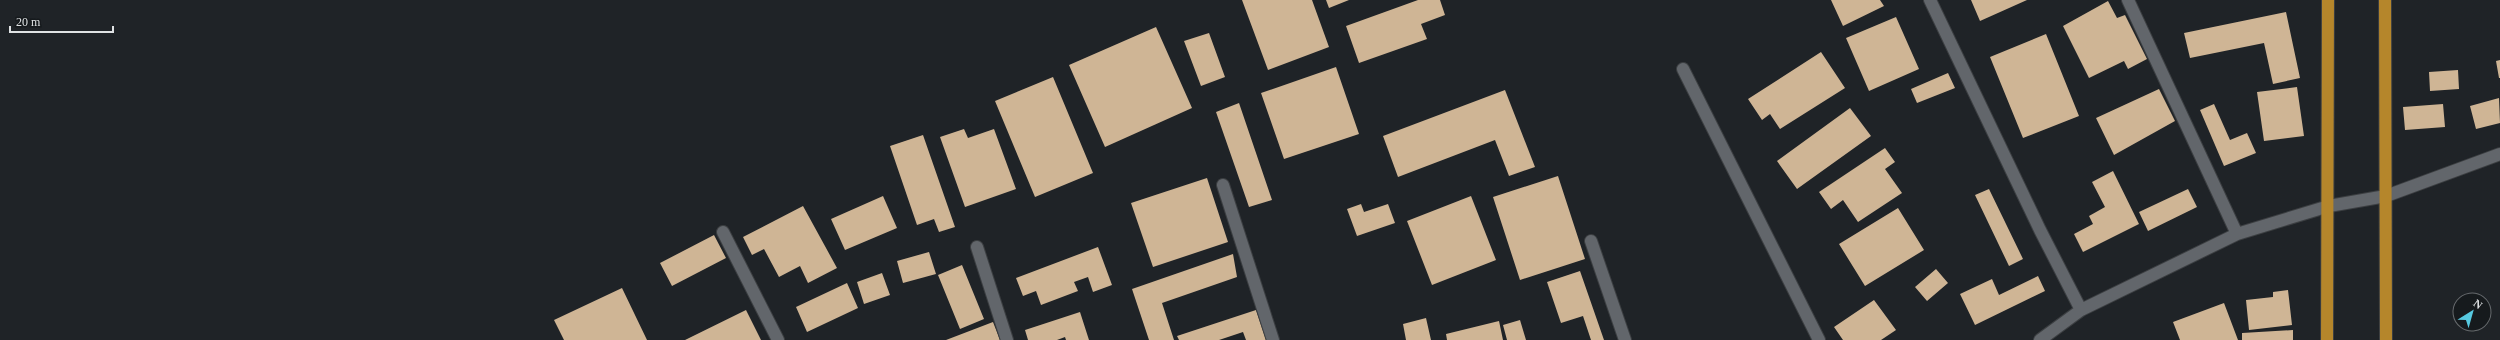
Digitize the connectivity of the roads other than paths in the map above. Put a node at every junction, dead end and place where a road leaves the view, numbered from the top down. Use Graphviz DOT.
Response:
graph roads {
  1 [pos="1930,0"];
  2 [pos="2128,0"];
  3 [pos="2328,0"];
  4 [pos="2386,0"];
  5 [pos="1683,69"];
  6 [pos="2500,154"];
  7 [pos="1223,185"];
  8 [pos="2386,196"];
  9 [pos="2329,206"];
  10 [pos="723,232"];
  11 [pos="2237,234"];
  12 [pos="1591,241"];
  13 [pos="977,247"];
  14 [pos="2081,310"];
  15 [pos="778,340"];
  16 [pos="1007,340"];
  17 [pos="1273,340"];
  18 [pos="1625,340"];
  19 [pos="1820,340"];
  20 [pos="2040,340"];
  21 [pos="2327,340"];
  22 [pos="2386,340"];
  1 -- 14 [label="street"];
  2 -- 11 [label="street"];
  3 -- 9 [label="main road"];
  4 -- 8 [label="main road"];
  5 -- 19 [label="street"];
  6 -- 8 [label="street"];
  7 -- 17 [label="street"];
  8 -- 9 [label="street"];
  8 -- 22 [label="main road"];
  9 -- 11 [label="street"];
  9 -- 21 [label="main road"];
  10 -- 15 [label="street"];
  11 -- 14 [label="street"];
  12 -- 18 [label="street"];
  13 -- 16 [label="street"];
  14 -- 20 [label="street"];
}
